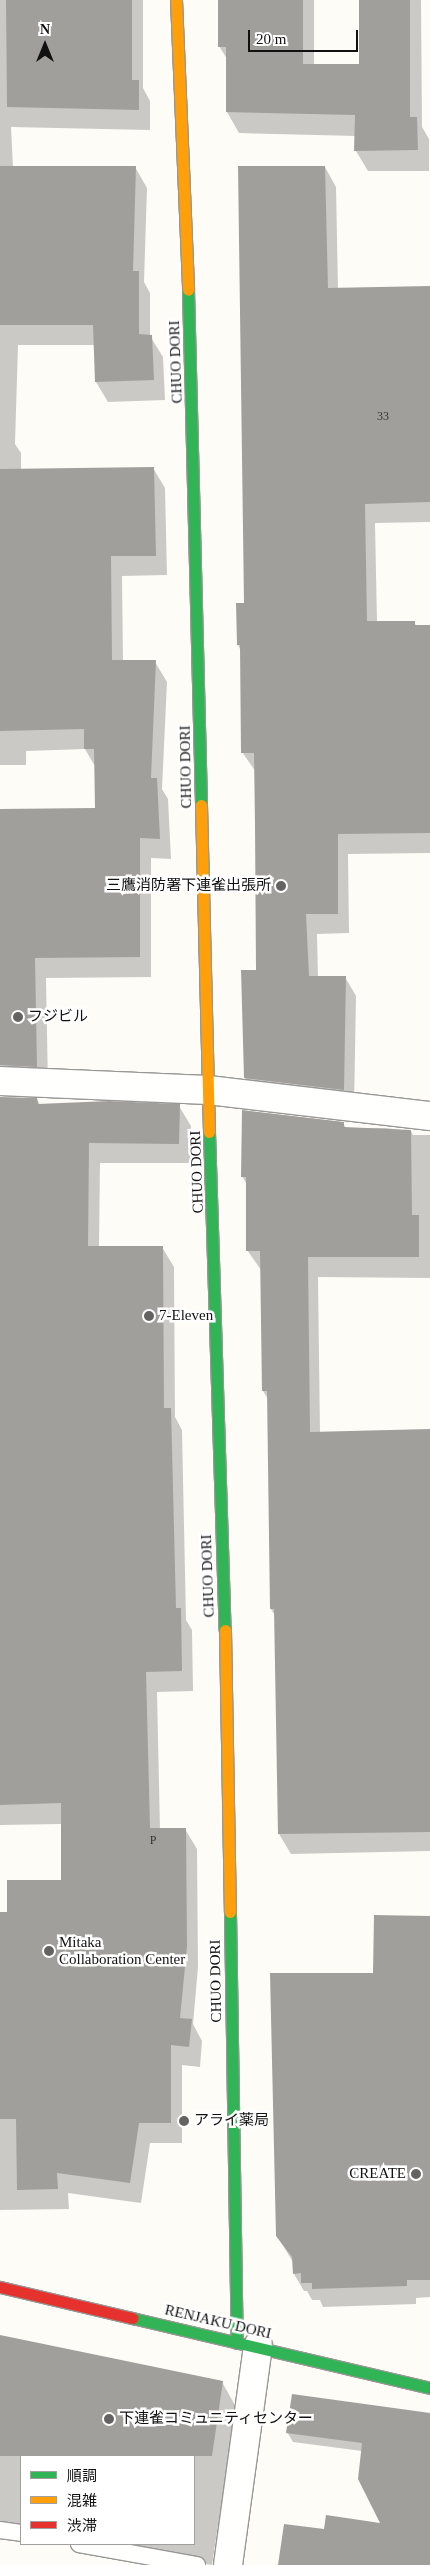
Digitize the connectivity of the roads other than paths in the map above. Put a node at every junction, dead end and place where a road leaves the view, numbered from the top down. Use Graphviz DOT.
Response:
graph roads {
  1 [pos="176,0"];
  2 [pos="0,1081"];
  3 [pos="208,1090"];
  4 [pos="430,1116"];
  5 [pos="0,2287"];
  6 [pos="247,2344"];
  7 [pos="430,2388"];
  8 [pos="0,2530"];
  9 [pos="20,2533"];
  10 [pos="85,2545"];
  11 [pos="197,2565"];
  12 [pos="228,2565"];
  1 -- 3 [label="street, CHUO DORI"];
  2 -- 3 [label="street"];
  3 -- 4 [label="street"];
  3 -- 6 [label="street, CHUO DORI"];
  5 -- 6 [label="street, RENJAKU DORI"];
  6 -- 7 [label="street, RENJAKU DORI"];
  6 -- 12 [label="street"];
  8 -- 9 [label="lane"];
  10 -- 11 [label="lane"];
}
